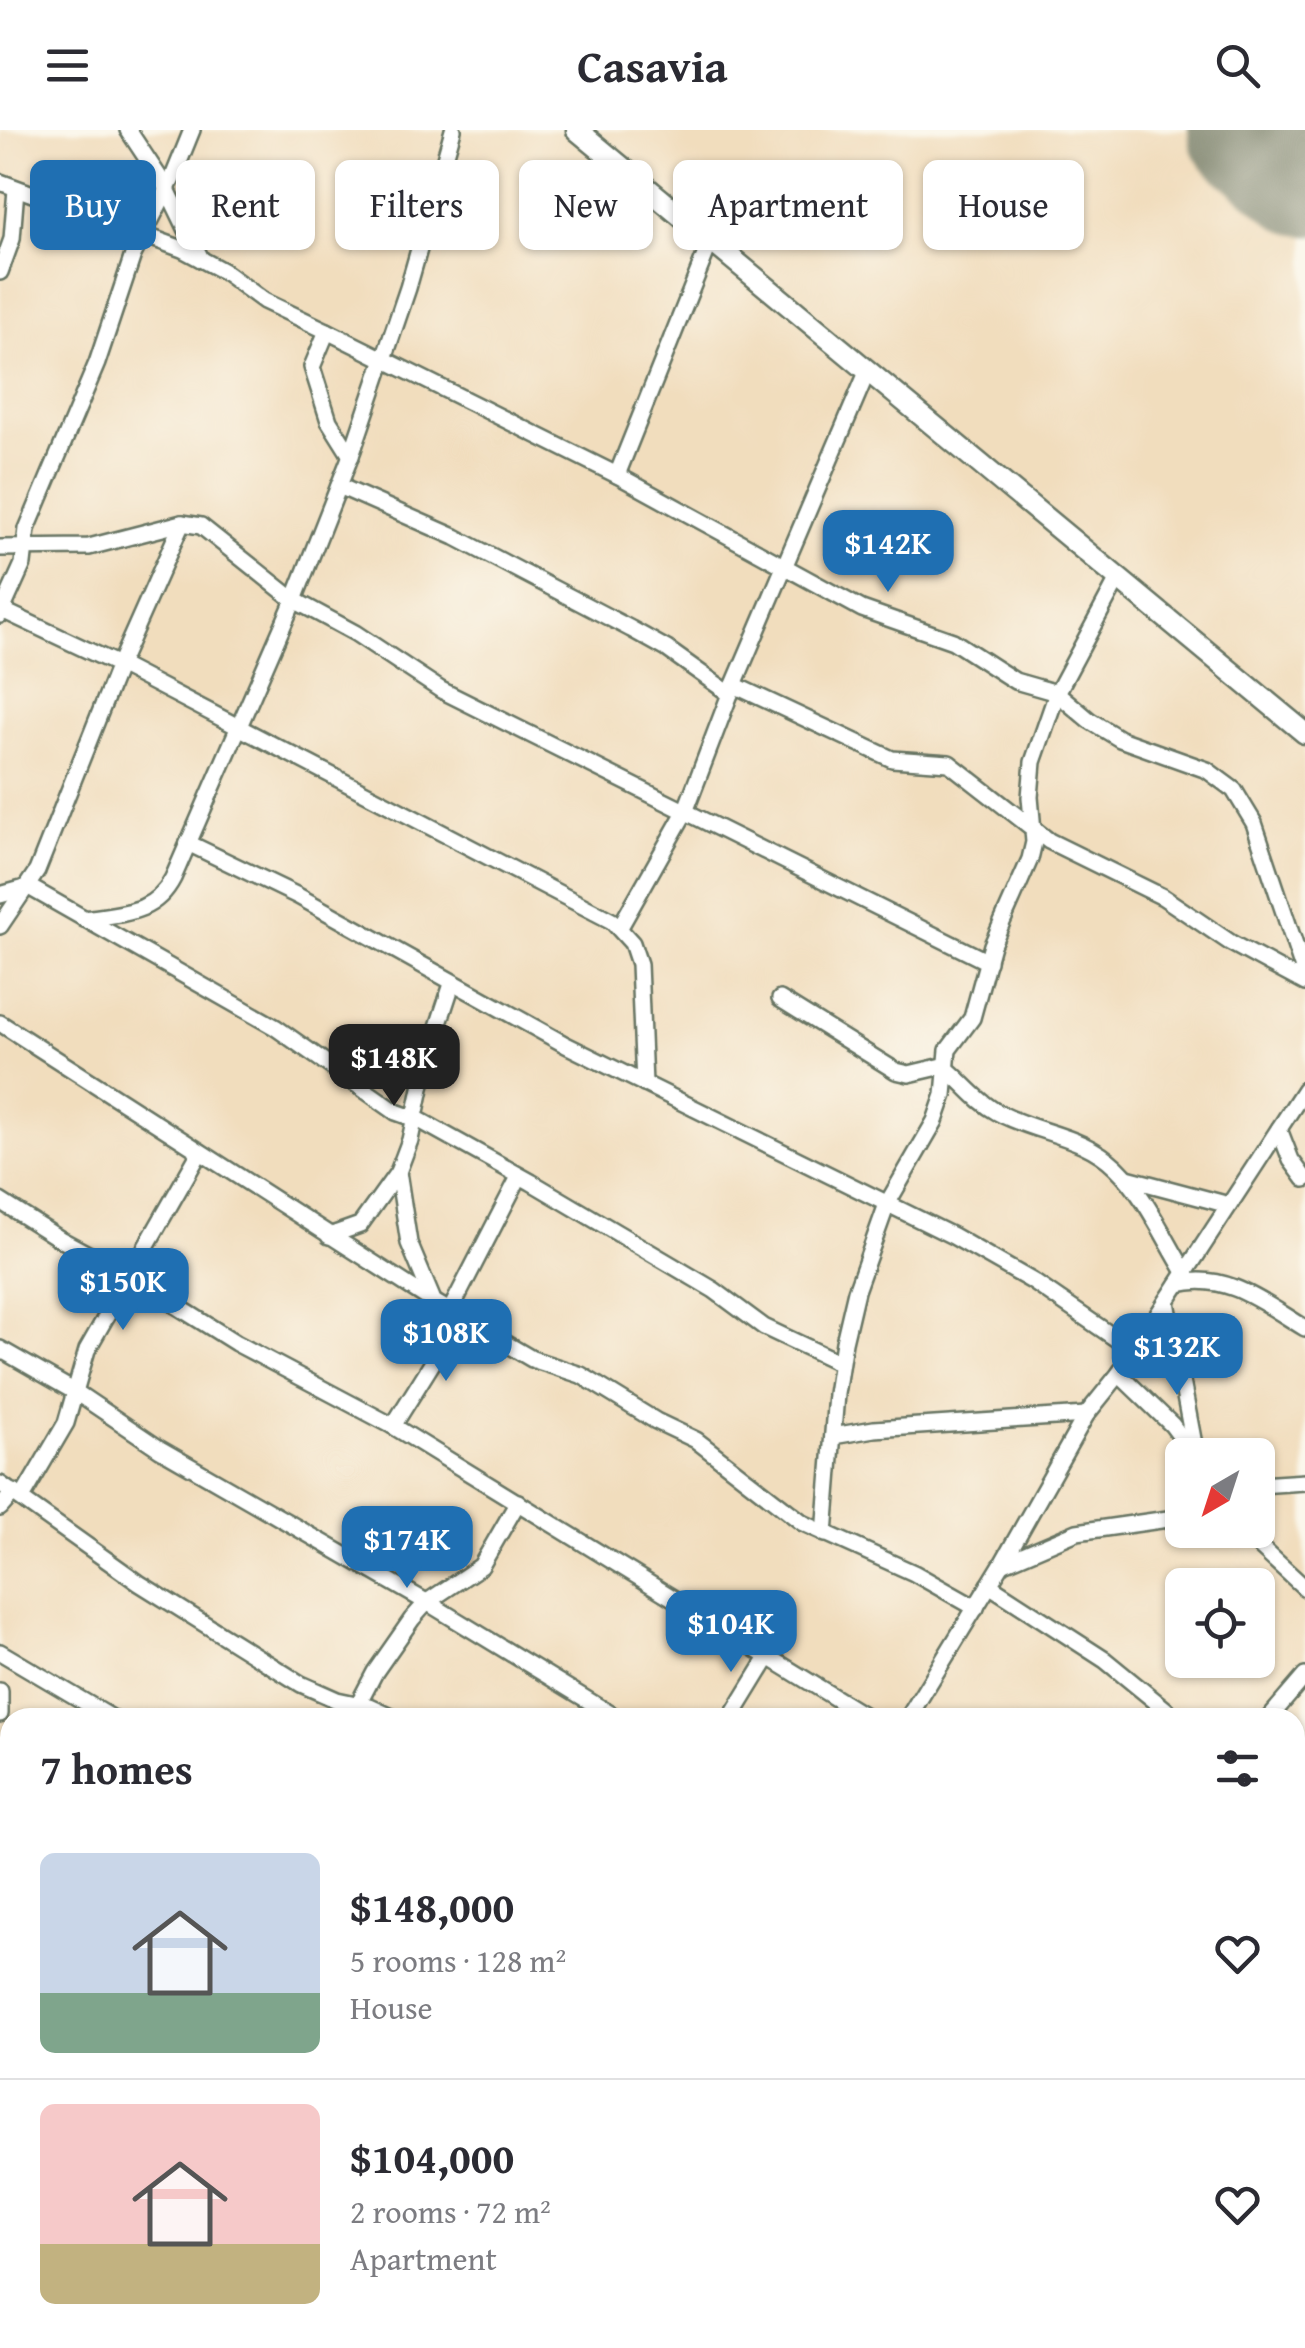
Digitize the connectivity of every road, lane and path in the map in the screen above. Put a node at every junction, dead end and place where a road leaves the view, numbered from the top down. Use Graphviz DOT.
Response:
graph roads {
  1 [pos="128,130"];
  2 [pos="192,130"];
  3 [pos="453,130"];
  4 [pos="578,130"];
  5 [pos="0,182"];
  6 [pos="167,188"];
  7 [pos="16,189"];
  8 [pos="30,194"];
  9 [pos="156,209"];
  10 [pos="673,209"];
  11 [pos="156,241"];
  12 [pos="137,250"];
  13 [pos="707,250"];
  14 [pos="723,250"];
  15 [pos="202,259"];
  16 [pos="0,272"];
  17 [pos="327,331"];
  18 [pos="384,360"];
  19 [pos="868,370"];
  20 [pos="351,456"];
  21 [pos="617,475"];
  22 [pos="339,486"];
  23 [pos="182,523"];
  24 [pos="25,546"];
  25 [pos="0,548"];
  26 [pos="783,566"];
  27 [pos="1118,577"];
  28 [pos="294,600"];
  29 [pos="1,612"];
  30 [pos="119,665"];
  31 [pos="732,690"];
  32 [pos="1057,692"];
  33 [pos="238,727"];
  34 [pos="1305,733"];
  35 [pos="685,812"];
  36 [pos="1034,830"];
  37 [pos="188,843"];
  38 [pos="29,887"];
  39 [pos="0,895"];
  40 [pos="84,919"];
  41 [pos="0,926"];
  42 [pos="620,927"];
  43 [pos="988,962"];
  44 [pos="1305,975"];
  45 [pos="1305,983"];
  46 [pos="452,984"];
  47 [pos="780,999"];
  48 [pos="0,1024"];
  49 [pos="946,1068"];
  50 [pos="644,1084"];
  51 [pos="1305,1090"];
  52 [pos="415,1119"];
  53 [pos="1279,1129"];
  54 [pos="200,1152"];
  55 [pos="398,1172"];
  56 [pos="518,1177"];
  57 [pos="1126,1178"];
  58 [pos="1305,1179"];
  59 [pos="0,1201"];
  60 [pos="888,1204"];
  61 [pos="1229,1205"];
  62 [pos="329,1236"];
  63 [pos="130,1276"];
  64 [pos="1181,1278"];
  65 [pos="434,1302"];
  66 [pos="1167,1302"];
  67 [pos="455,1314"];
  68 [pos="1305,1328"];
  69 [pos="0,1349"];
  70 [pos="1134,1350"];
  71 [pos="840,1363"];
  72 [pos="1119,1374"];
  73 [pos="77,1393"];
  74 [pos="1086,1415"];
  75 [pos="392,1426"];
  76 [pos="833,1436"];
  77 [pos="1182,1438"];
  78 [pos="1192,1438"];
  79 [pos="1305,1482"];
  80 [pos="1275,1484"];
  81 [pos="12,1492"];
  82 [pos="518,1502"];
  83 [pos="0,1508"];
  84 [pos="1165,1519"];
  85 [pos="825,1534"];
  86 [pos="1262,1548"];
  87 [pos="1002,1564"];
  88 [pos="989,1585"];
  89 [pos="1305,1588"];
  90 [pos="427,1602"];
  91 [pos="976,1608"];
  92 [pos="0,1652"];
  93 [pos="769,1656"];
  94 [pos="1305,1676"];
  95 [pos="0,1691"];
  96 [pos="95,1708"];
  97 [pos="346,1708"];
  98 [pos="356,1708"];
  99 [pos="600,1708"];
  100 [pos="738,1708"];
  101 [pos="852,1708"];
  102 [pos="914,1708"];
  103 [pos="1166,1708"];
  104 [pos="1278,1708"];
  105 [pos="0,1714"];
  1 -- 6 [label="street"];
  2 -- 6 [label="street"];
  3 -- 18 [label="street"];
  4 -- 10 [label="street"];
  5 -- 7 [label="street"];
  6 -- 9 [label="street"];
  6 -- 15 [label="street"];
  7 -- 8 [label="street"];
  7 -- 16 [label="street"];
  11 -- 15 [label="street"];
  12 -- 24 [label="street"];
  13 -- 21 [label="street"];
  14 -- 19 [label="street"];
  15 -- 17 [label="street"];
  17 -- 18 [label="street"];
  17 -- 20 [label="street"];
  18 -- 20 [label="street"];
  18 -- 21 [label="street"];
  19 -- 26 [label="street"];
  19 -- 27 [label="street"];
  20 -- 22 [label="street"];
  21 -- 26 [label="street"];
  22 -- 28 [label="street"];
  22 -- 31 [label="street"];
  23 -- 24 [label="street"];
  23 -- 28 [label="street"];
  23 -- 30 [label="street"];
  24 -- 25 [label="street"];
  24 -- 29 [label="street"];
  26 -- 31 [label="street"];
  26 -- 32 [label="street"];
  27 -- 32 [label="street"];
  27 -- 34 [label="street"];
  28 -- 33 [label="street"];
  28 -- 35 [label="street"];
  29 -- 30 [label="street"];
  30 -- 33 [label="street"];
  30 -- 38 [label="street"];
  31 -- 35 [label="street"];
  31 -- 36 [label="street"];
  32 -- 36 [label="street"];
  32 -- 44 [label="street"];
  33 -- 37 [label="street"];
  33 -- 42 [label="street"];
  35 -- 42 [label="street"];
  35 -- 43 [label="street"];
  36 -- 43 [label="street"];
  36 -- 45 [label="street"];
  37 -- 40 [label="street"];
  37 -- 46 [label="street"];
  38 -- 39 [label="street"];
  38 -- 40 [label="street"];
  38 -- 41 [label="street"];
  40 -- 52 [label="street"];
  42 -- 50 [label="street"];
  43 -- 49 [label="street"];
  46 -- 50 [label="street"];
  46 -- 52 [label="street"];
  47 -- 49 [label="street"];
  48 -- 54 [label="street"];
  49 -- 57 [label="street"];
  49 -- 60 [label="street"];
  50 -- 60 [label="street"];
  51 -- 53 [label="street"];
  52 -- 55 [label="street"];
  52 -- 56 [label="street"];
  53 -- 58 [label="street"];
  53 -- 61 [label="street"];
  54 -- 62 [label="street"];
  54 -- 63 [label="street"];
  55 -- 62 [label="street"];
  55 -- 65 [label="street"];
  56 -- 67 [label="street"];
  56 -- 71 [label="street"];
  57 -- 61 [label="street"];
  57 -- 64 [label="street"];
  59 -- 63 [label="street"];
  60 -- 70 [label="street"];
  60 -- 71 [label="street"];
  61 -- 64 [label="street"];
  62 -- 65 [label="street"];
  63 -- 73 [label="street"];
  63 -- 75 [label="street"];
  64 -- 66 [label="street"];
  64 -- 68 [label="street"];
  65 -- 67 [label="street"];
  66 -- 70 [label="street"];
  66 -- 78 [label="street"];
  67 -- 75 [label="street"];
  67 -- 85 [label="street"];
  69 -- 73 [label="street"];
  70 -- 72 [label="street"];
  71 -- 76 [label="street"];
  72 -- 74 [label="street"];
  72 -- 77 [label="street"];
  73 -- 81 [label="street"];
  73 -- 90 [label="street"];
  74 -- 76 [label="street"];
  74 -- 87 [label="street"];
  75 -- 82 [label="street"];
  76 -- 85 [label="street"];
  79 -- 80 [label="street"];
  81 -- 83 [label="street"];
  81 -- 97 [label="street"];
  82 -- 90 [label="street"];
  82 -- 93 [label="street"];
  84 -- 87 [label="street"];
  85 -- 91 [label="street"];
  86 -- 89 [label="street"];
  87 -- 88 [label="street"];
  88 -- 91 [label="street"];
  88 -- 103 [label="street"];
  90 -- 98 [label="street"];
  90 -- 99 [label="street"];
  91 -- 102 [label="street"];
  92 -- 96 [label="street"];
  93 -- 100 [label="street"];
  93 -- 101 [label="street"];
  94 -- 104 [label="street"];
  95 -- 105 [label="street"];
}
